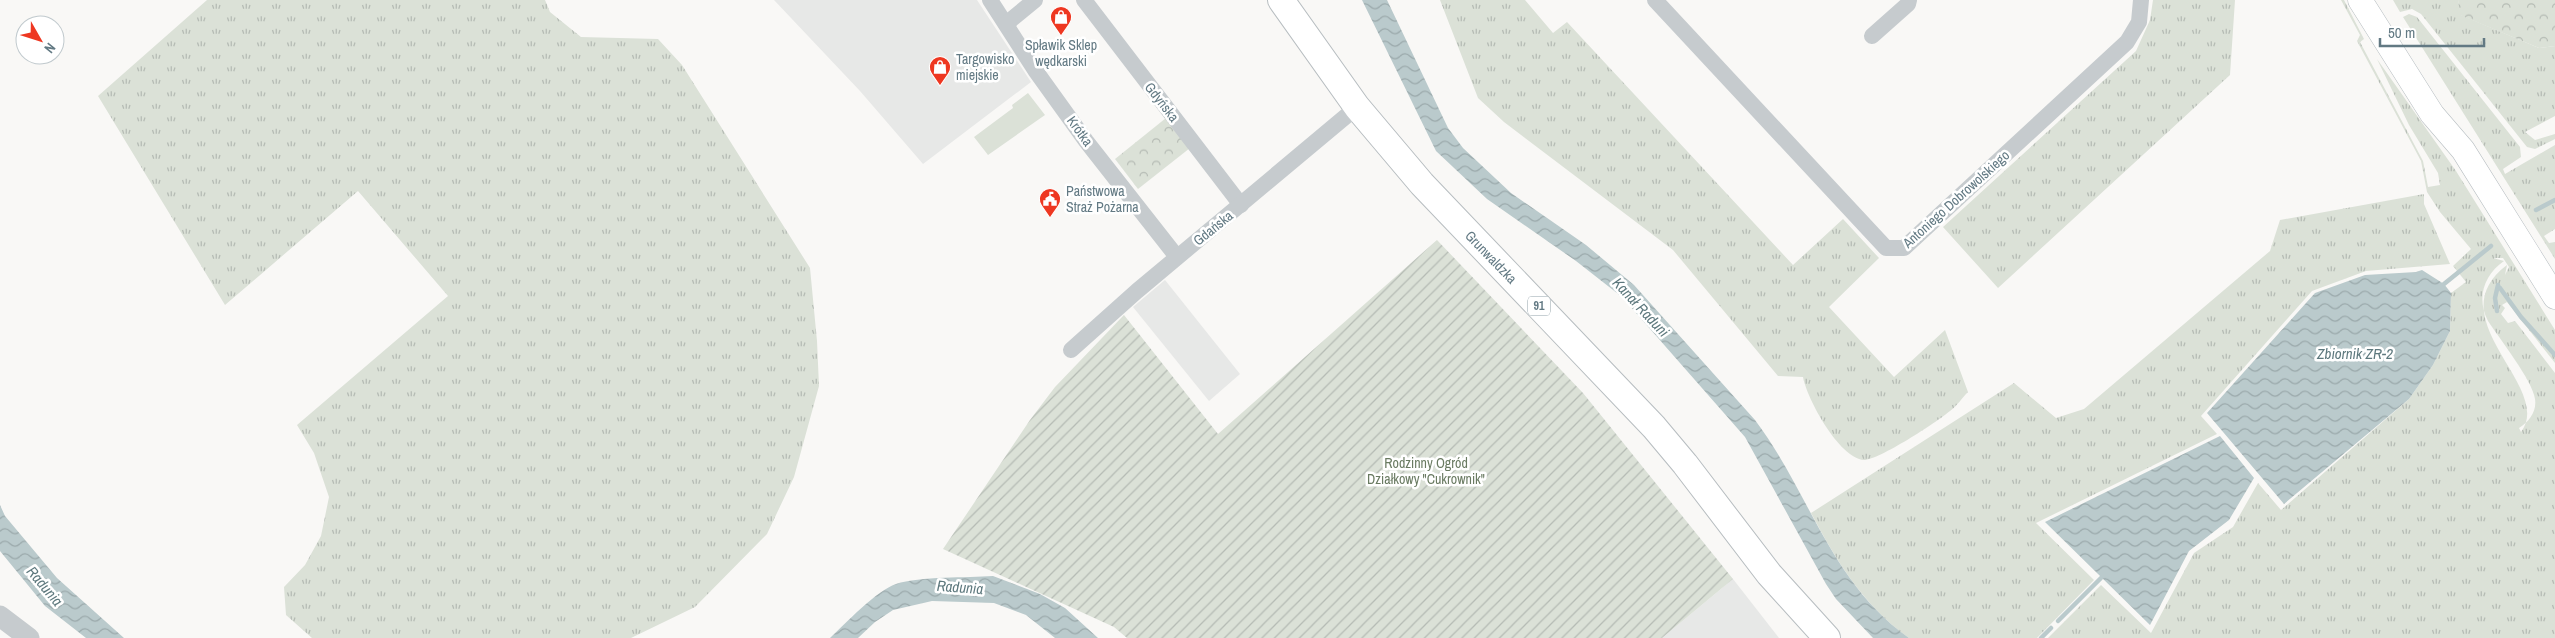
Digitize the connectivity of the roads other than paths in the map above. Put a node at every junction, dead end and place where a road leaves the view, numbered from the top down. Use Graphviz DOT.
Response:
graph roads {
  1 [pos="990,0"];
  2 [pos="1035,0"];
  3 [pos="1084,0"];
  4 [pos="1281,0"];
  5 [pos="1655,0"];
  6 [pos="1909,0"];
  7 [pos="2141,0"];
  8 [pos="2360,0"];
  9 [pos="2377,0"];
  10 [pos="1006,24"];
  11 [pos="1872,36"];
  12 [pos="1357,107"];
  13 [pos="2463,150"];
  14 [pos="1241,204"];
  15 [pos="1177,257"];
  16 [pos="2555,297"];
  17 [pos="1071,350"];
  18 [pos="1769,574"];
  19 [pos="0,616"];
  20 [pos="29,638"];
  21 [pos="1808,638"];
  22 [pos="1828,638"];
  1 -- 10 [label="street, Krótka"];
  2 -- 10 [label="street"];
  3 -- 14 [label="street, Gdyńska"];
  4 -- 12 [label="main road, Grunwaldzka / 91"];
  5 -- 7 [label="street, Antoniego Dobrowolskiego"];
  6 -- 11 [label="street"];
  8 -- 13 [label="main road"];
  9 -- 13 [label="main road"];
  10 -- 15 [label="street, Krótka"];
  12 -- 14 [label="street, Gdańska"];
  12 -- 18 [label="main road, Grunwaldzka / 91"];
  13 -- 16 [label="main road"];
  14 -- 15 [label="street, Gdańska"];
  15 -- 17 [label="street, Gdańska"];
  18 -- 21 [label="main road, Grunwaldzka / 91"];
  18 -- 22 [label="main road, Grunwaldzka / 91"];
  19 -- 20 [label="street"];
}
